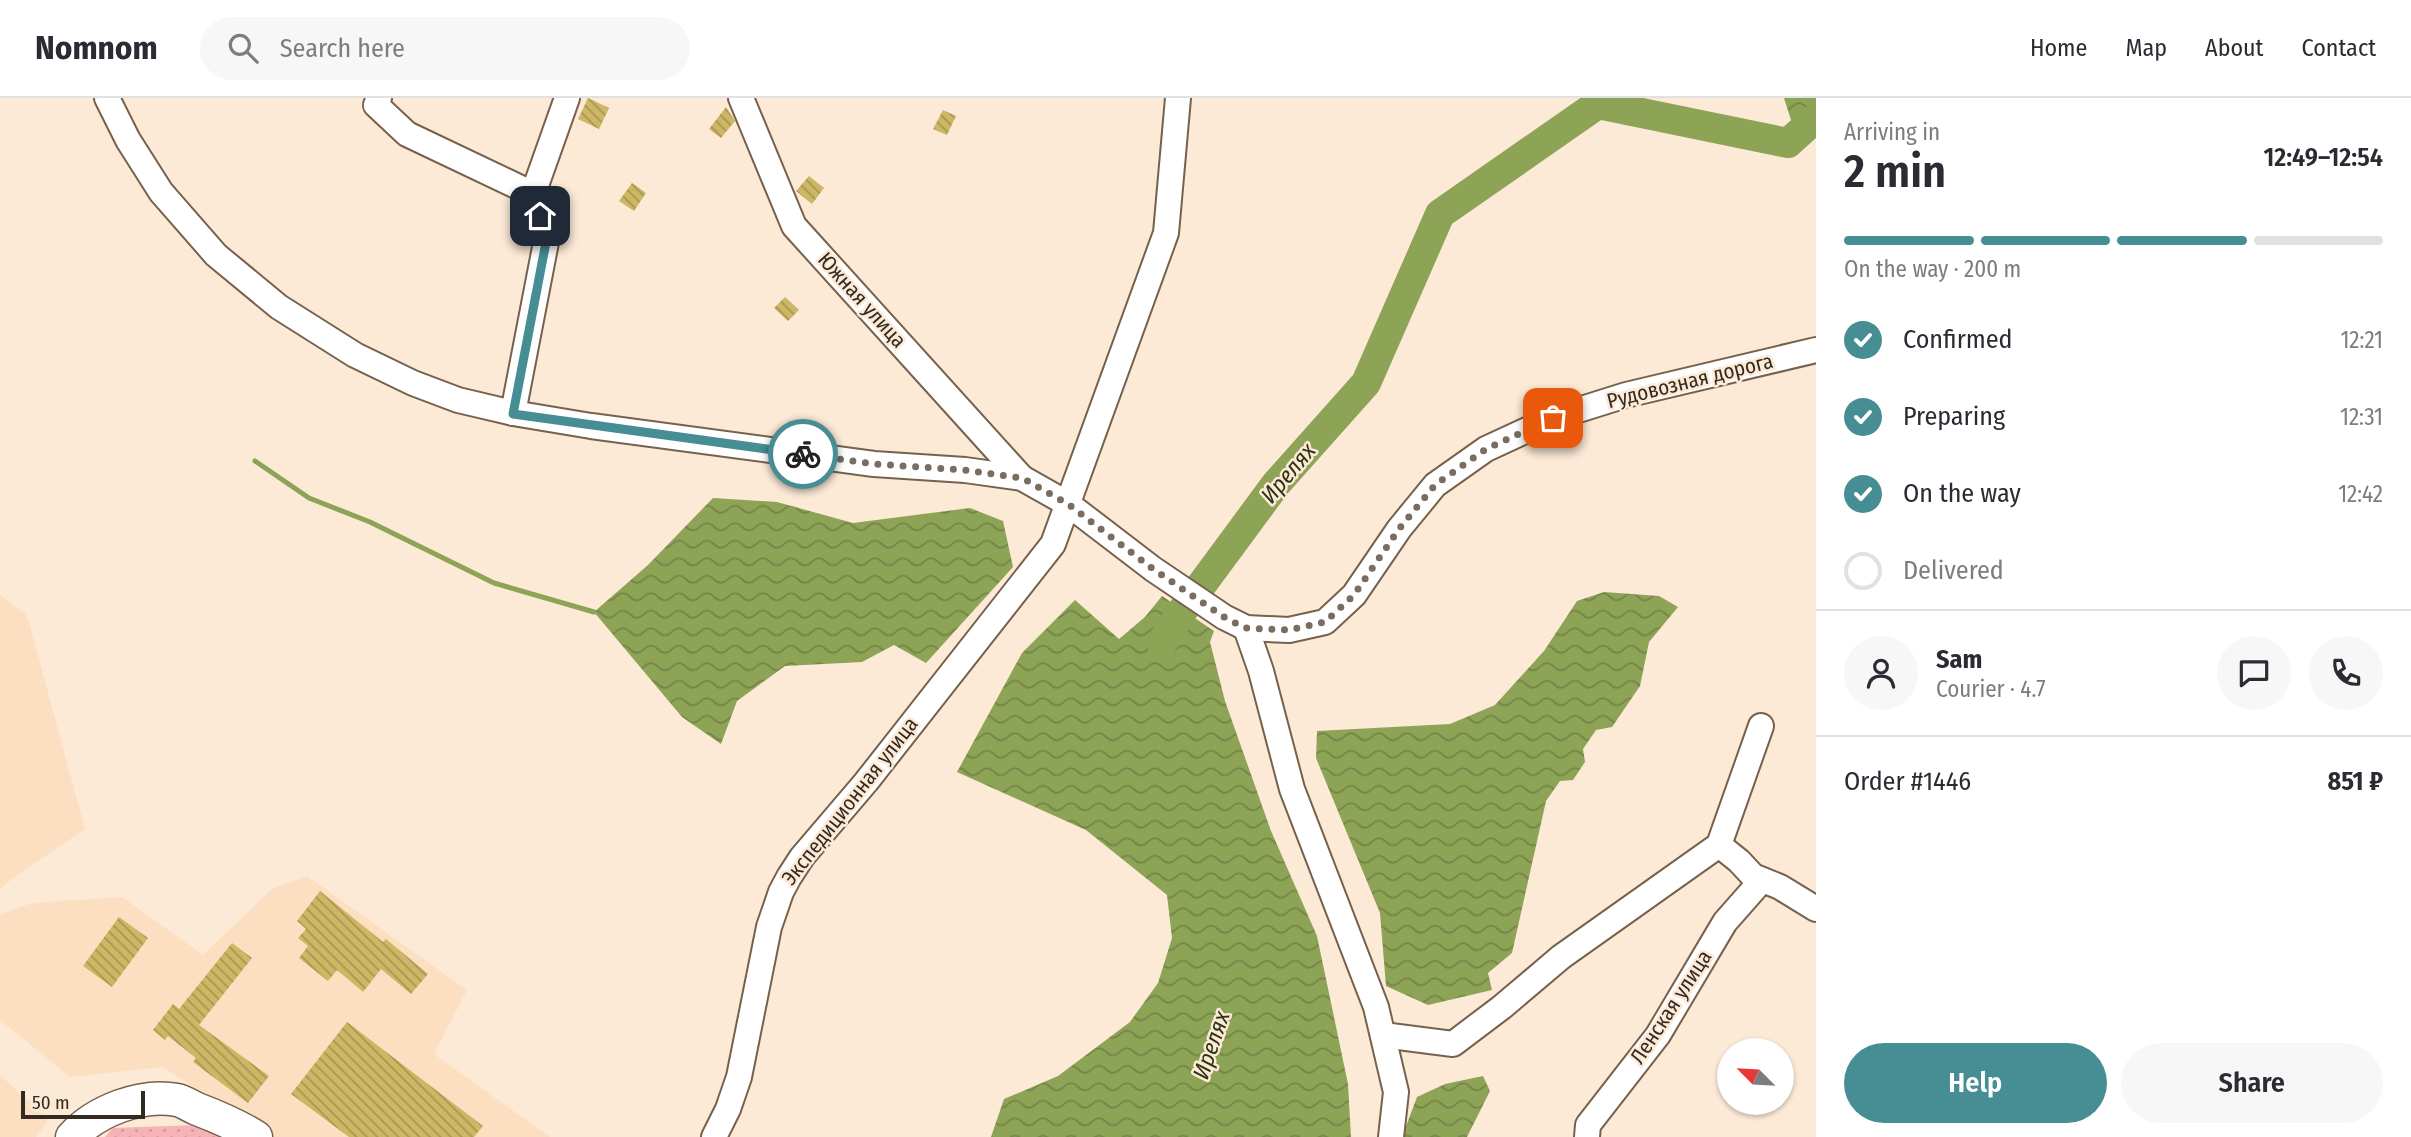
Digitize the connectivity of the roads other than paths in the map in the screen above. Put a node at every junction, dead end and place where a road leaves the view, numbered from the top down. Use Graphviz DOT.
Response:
graph roads {
  1 [pos="107,98"];
  2 [pos="379,98"];
  3 [pos="567,98"];
  4 [pos="741,98"];
  5 [pos="1178,98"];
  6 [pos="533,194"];
  7 [pos="1816,351"];
  8 [pos="513,414"];
  9 [pos="1022,478"];
  10 [pos="1068,504"];
  11 [pos="1235,622"];
  12 [pos="1761,726"];
  13 [pos="1719,845"];
  14 [pos="1762,880"];
  15 [pos="1816,909"];
  16 [pos="1383,1035"];
  17 [pos="72,1137"];
  18 [pos="256,1137"];
  19 [pos="713,1137"];
  20 [pos="1391,1137"];
  21 [pos="1587,1137"];
  1 -- 8 [label="street"];
  2 -- 6 [label="street"];
  3 -- 6 [label="street"];
  4 -- 9 [label="street, Южная улица"];
  5 -- 10 [label="street, Экспедиционная улица"];
  6 -- 8 [label="street"];
  7 -- 11 [label="street, Рудовозная дорога"];
  8 -- 9 [label="street"];
  9 -- 10 [label="street"];
  10 -- 11 [label="street"];
  10 -- 19 [label="street, Экспедиционная улица"];
  11 -- 16 [label="street"];
  12 -- 13 [label="street"];
  13 -- 14 [label="street"];
  13 -- 16 [label="street"];
  14 -- 15 [label="street"];
  14 -- 21 [label="street, Ленская улица"];
  16 -- 20 [label="street"];
  17 -- 18 [label="main road"];
}
